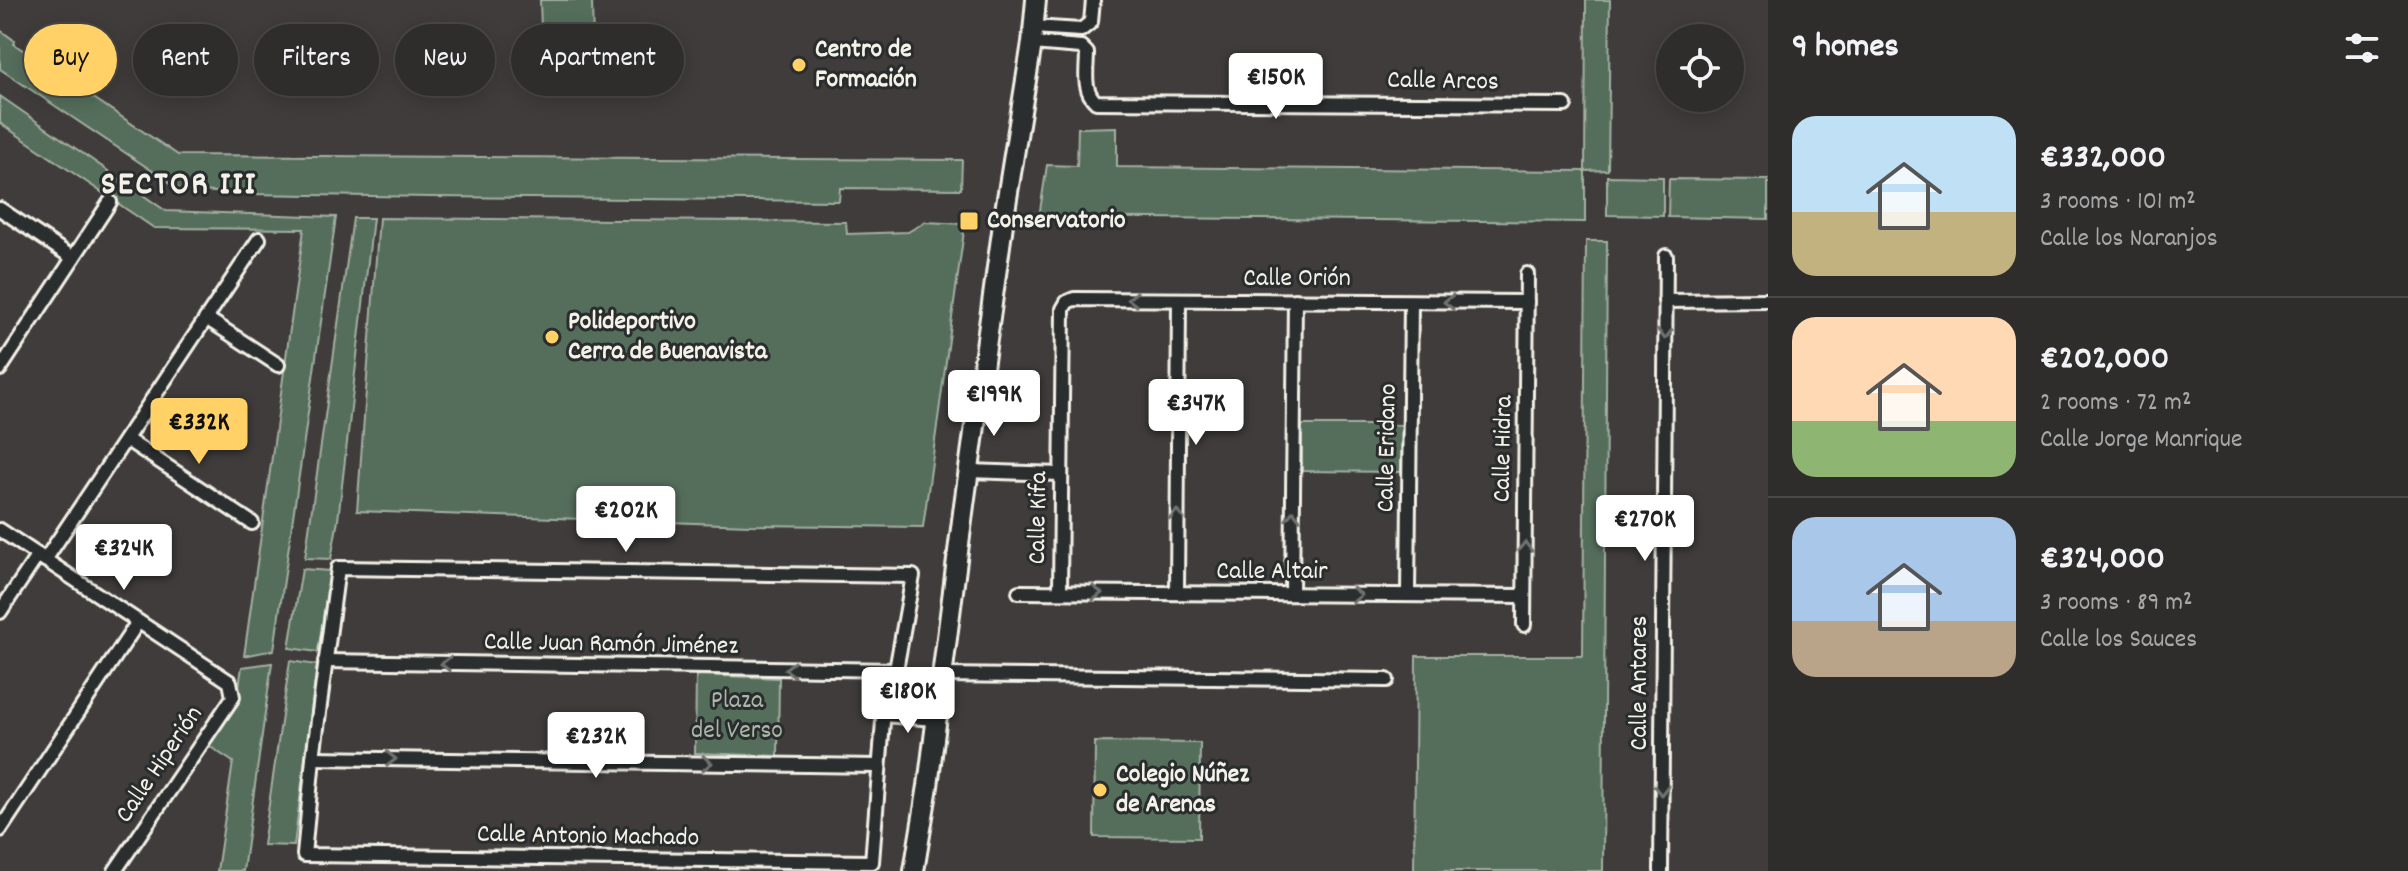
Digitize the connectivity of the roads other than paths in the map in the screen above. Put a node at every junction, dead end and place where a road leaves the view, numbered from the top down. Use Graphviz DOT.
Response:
graph roads {
  1 [pos="1036,0"];
  2 [pos="1093,0"];
  3 [pos="1033,35"];
  4 [pos="1565,105"];
  5 [pos="110,202"];
  6 [pos="0,209"];
  7 [pos="259,239"];
  8 [pos="1666,256"];
  9 [pos="73,258"];
  10 [pos="1527,274"];
  11 [pos="1179,300"];
  12 [pos="1295,300"];
  13 [pos="1768,300"];
  14 [pos="1665,301"];
  15 [pos="1067,302"];
  16 [pos="1411,302"];
  17 [pos="1527,302"];
  18 [pos="206,318"];
  19 [pos="278,365"];
  20 [pos="0,369"];
  21 [pos="126,439"];
  22 [pos="969,471"];
  23 [pos="1061,474"];
  24 [pos="252,523"];
  25 [pos="0,530"];
  26 [pos="42,558"];
  27 [pos="1019,592"];
  28 [pos="1060,592"];
  29 [pos="1177,593"];
  30 [pos="1292,594"];
  31 [pos="1408,595"];
  32 [pos="1524,596"];
  33 [pos="0,612"];
  34 [pos="138,622"];
  35 [pos="1524,625"];
  36 [pos="325,661"];
  37 [pos="896,670"];
  38 [pos="942,675"];
  39 [pos="1387,680"];
  40 [pos="884,715"];
  41 [pos="935,719"];
  42 [pos="313,758"];
  43 [pos="879,766"];
  44 [pos="0,830"];
  45 [pos="115,871"];
  46 [pos="914,871"];
  47 [pos="1661,871"];
  1 -- 3 [label="street"];
  2 -- 3 [label="street"];
  3 -- 4 [label="street, Calle Arcos"];
  3 -- 22 [label="street"];
  5 -- 9 [label="street"];
  6 -- 9 [label="street"];
  7 -- 18 [label="street"];
  8 -- 14 [label="street, Calle Antares"];
  9 -- 20 [label="street"];
  10 -- 17 [label="street, Calle Hidra"];
  11 -- 12 [label="street, Calle Orión"];
  11 -- 15 [label="street, Calle Orión, one-way"];
  29 -- 11 [label="street, one-way"];
  12 -- 16 [label="street, Calle Orión"];
  30 -- 12 [label="street, one-way"];
  13 -- 14 [label="street"];
  14 -- 47 [label="street, Calle Antares, one-way"];
  15 -- 23 [label="street, Calle Kifa"];
  17 -- 16 [label="street, Calle Orión, one-way"];
  16 -- 31 [label="street, Calle Eridano"];
  32 -- 17 [label="street, Calle Hidra, one-way"];
  18 -- 19 [label="street"];
  18 -- 21 [label="street"];
  21 -- 24 [label="street"];
  21 -- 26 [label="street"];
  22 -- 23 [label="street"];
  22 -- 38 [label="street"];
  23 -- 28 [label="street, Calle Kifa"];
  25 -- 26 [label="street"];
  26 -- 33 [label="street"];
  26 -- 34 [label="street"];
  27 -- 28 [label="street, Calle Altair"];
  28 -- 29 [label="street, Calle Altair, one-way"];
  29 -- 30 [label="street, Calle Altair"];
  30 -- 31 [label="street, Calle Altair, one-way"];
  31 -- 32 [label="street, Calle Altair"];
  32 -- 35 [label="street, Calle Hidra"];
  34 -- 44 [label="street"];
  34 -- 45 [label="street, Calle Hiperión"];
  37 -- 36 [label="street, Calle Juan Ramón Jiménez, one-way"];
  36 -- 37 [label="street"];
  36 -- 42 [label="street"];
  37 -- 40 [label="street"];
  38 -- 39 [label="street"];
  38 -- 41 [label="street"];
  40 -- 41 [label="street"];
  40 -- 43 [label="street"];
  41 -- 46 [label="street"];
  42 -- 43 [label="street, one-way"];
  42 -- 43 [label="street, Calle Antonio Machado"];
}
